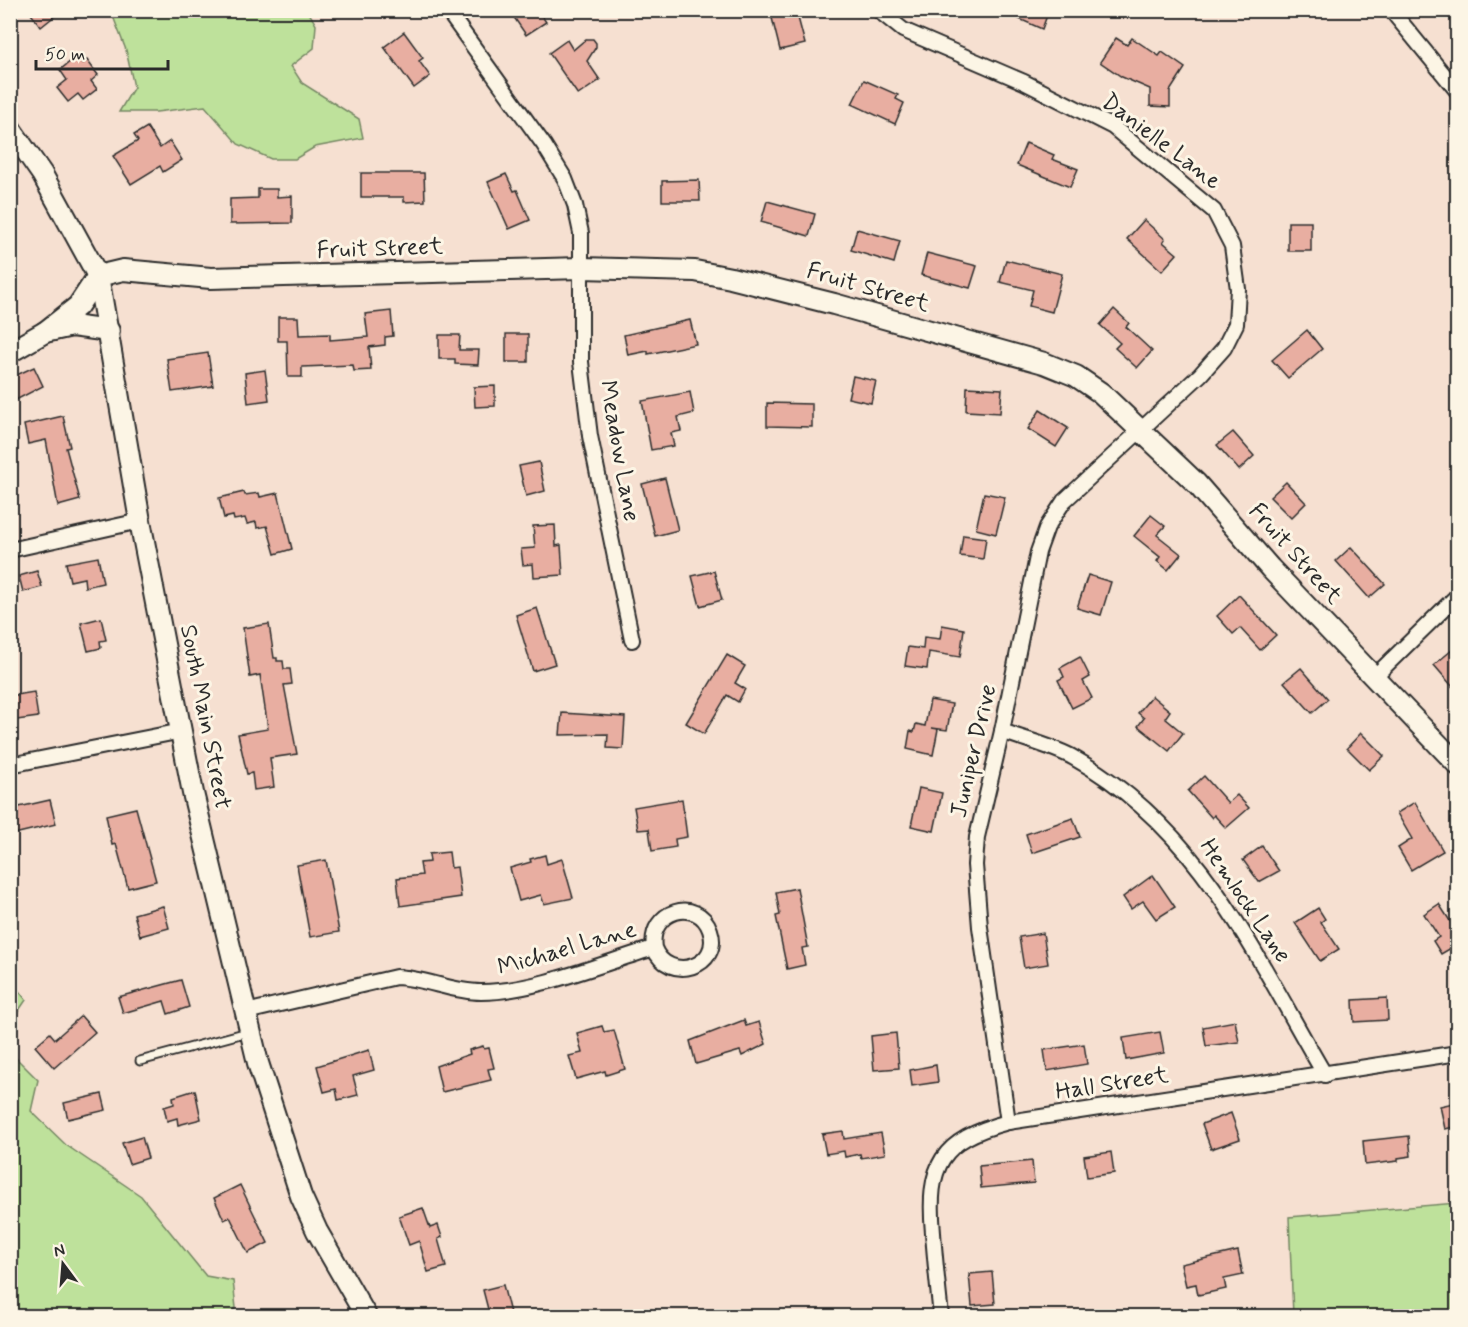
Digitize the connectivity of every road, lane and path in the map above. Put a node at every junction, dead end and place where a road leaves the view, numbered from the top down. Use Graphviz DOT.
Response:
graph roads {
  1 [pos="447,10"];
  2 [pos="878,10"];
  3 [pos="1391,10"];
  4 [pos="1458,92"];
  5 [pos="10,128"];
  6 [pos="581,268"];
  7 [pos="98,276"];
  8 [pos="110,331"];
  9 [pos="45,332"];
  10 [pos="10,352"];
  11 [pos="1141,430"];
  12 [pos="140,520"];
  13 [pos="10,550"];
  14 [pos="1458,595"];
  15 [pos="632,640"];
  16 [pos="1375,676"];
  17 [pos="182,731"];
  18 [pos="1002,731"];
  19 [pos="10,765"];
  20 [pos="1458,765"];
  21 [pos="654,948"];
  22 [pos="248,1022"];
  23 [pos="1458,1053"];
  24 [pos="140,1060"];
  25 [pos="1325,1075"];
  26 [pos="1008,1122"];
  27 [pos="366,1317"];
  28 [pos="941,1317"];
  1 -- 6 [label="street, Meadow Lane"];
  2 -- 11 [label="street, Danielle Lane"];
  3 -- 4 [label="street"];
  5 -- 7 [label="street, South Main Street"];
  6 -- 7 [label="street, Fruit Street"];
  6 -- 11 [label="street, Fruit Street"];
  6 -- 15 [label="street, Meadow Lane"];
  7 -- 8 [label="street, South Main Street"];
  7 -- 9 [label="street"];
  8 -- 9 [label="street"];
  8 -- 12 [label="street, South Main Street"];
  9 -- 10 [label="street"];
  11 -- 16 [label="street, Fruit Street"];
  11 -- 18 [label="street, Juniper Drive"];
  12 -- 13 [label="street"];
  12 -- 17 [label="street, South Main Street"];
  14 -- 16 [label="street"];
  16 -- 20 [label="street, Fruit Street"];
  17 -- 19 [label="street"];
  17 -- 22 [label="street, South Main Street"];
  18 -- 25 [label="street, Hemlock Lane"];
  18 -- 26 [label="street, Juniper Drive"];
  21 -- 21 [label="street, Michael Lane"];
  21 -- 22 [label="street, Michael Lane"];
  22 -- 24 [label="lane"];
  22 -- 27 [label="street, South Main Street"];
  23 -- 25 [label="street, Hall Street"];
  25 -- 26 [label="street, Hall Street"];
  26 -- 28 [label="street, Hall Street"];
}
